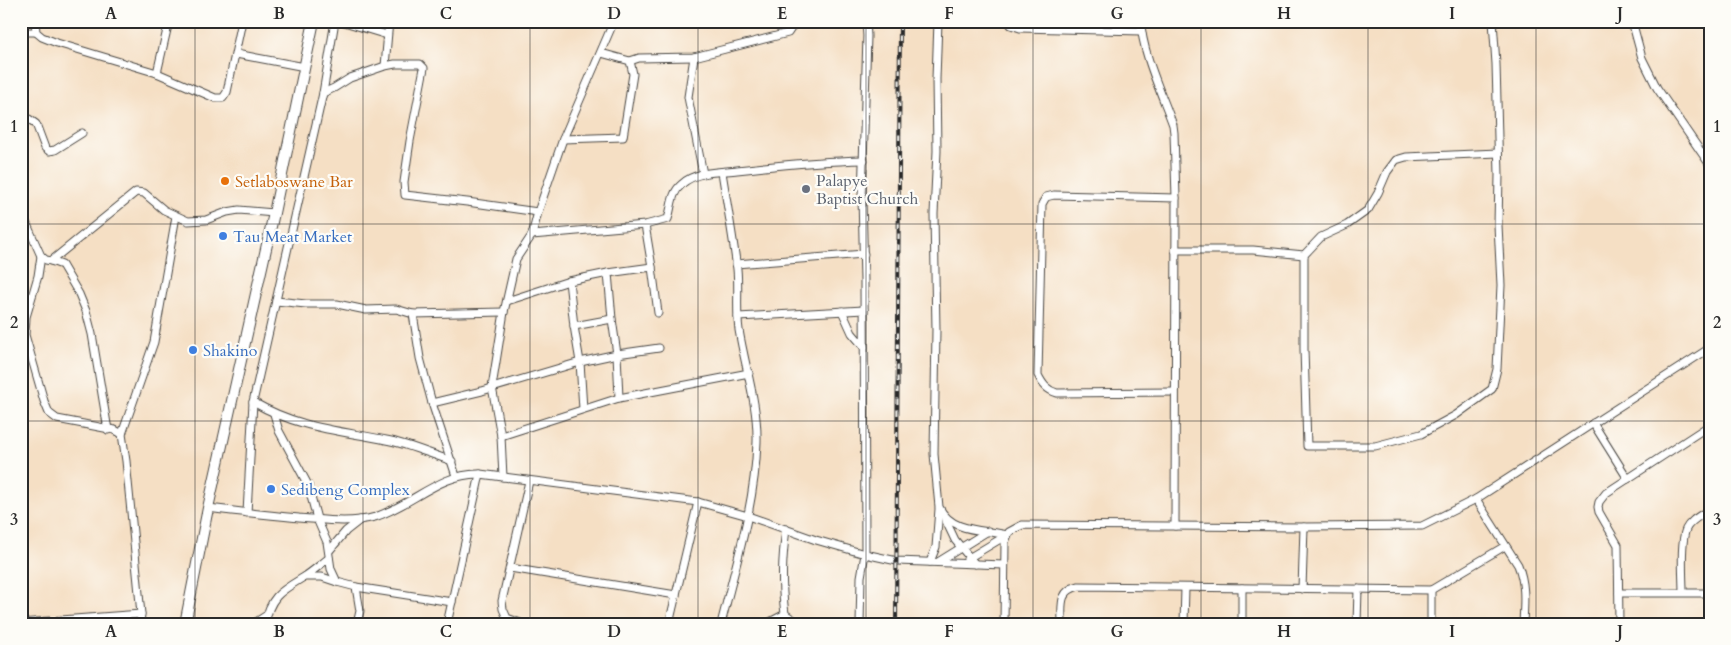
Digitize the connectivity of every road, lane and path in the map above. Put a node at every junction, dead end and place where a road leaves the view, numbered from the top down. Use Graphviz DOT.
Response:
graph roads {
  1 [pos="35,21"];
  2 [pos="169,21"];
  3 [pos="242,21"];
  4 [pos="314,21"];
  5 [pos="335,21"];
  6 [pos="341,21"];
  7 [pos="389,21"];
  8 [pos="614,21"];
  9 [pos="793,21"];
  10 [pos="866,21"];
  11 [pos="938,21"];
  12 [pos="1008,21"];
  13 [pos="1141,21"];
  14 [pos="1493,21"];
  15 [pos="1632,21"];
  16 [pos="1141,31"];
  17 [pos="21,32"];
  18 [pos="36,32"];
  19 [pos="387,35"];
  20 [pos="601,53"];
  21 [pos="236,54"];
  22 [pos="694,57"];
  23 [pos="630,61"];
  24 [pos="385,66"];
  25 [pos="304,67"];
  26 [pos="157,74"];
  27 [pos="323,93"];
  28 [pos="21,122"];
  29 [pos="82,133"];
  30 [pos="563,139"];
  31 [pos="1498,153"];
  32 [pos="864,160"];
  33 [pos="1710,165"];
  34 [pos="722,172"];
  35 [pos="703,174"];
  36 [pos="1176,198"];
  37 [pos="21,211"];
  38 [pos="538,212"];
  39 [pos="274,214"];
  40 [pos="176,216"];
  41 [pos="644,225"];
  42 [pos="532,234"];
  43 [pos="1175,250"];
  44 [pos="864,254"];
  45 [pos="1304,255"];
  46 [pos="41,256"];
  47 [pos="51,261"];
  48 [pos="736,264"];
  49 [pos="652,267"];
  50 [pos="608,273"];
  51 [pos="569,281"];
  52 [pos="276,301"];
  53 [pos="507,301"];
  54 [pos="864,310"];
  55 [pos="842,311"];
  56 [pos="504,312"];
  57 [pos="658,313"];
  58 [pos="413,314"];
  59 [pos="738,317"];
  60 [pos="612,319"];
  61 [pos="574,326"];
  62 [pos="26,334"];
  63 [pos="864,347"];
  64 [pos="23,348"];
  65 [pos="659,348"];
  66 [pos="1710,348"];
  67 [pos="617,354"];
  68 [pos="580,362"];
  69 [pos="749,373"];
  70 [pos="492,387"];
  71 [pos="1174,392"];
  72 [pos="21,394"];
  73 [pos="619,398"];
  74 [pos="253,402"];
  75 [pos="432,403"];
  76 [pos="583,408"];
  77 [pos="274,414"];
  78 [pos="1594,423"];
  79 [pos="1710,425"];
  80 [pos="108,430"];
  81 [pos="122,434"];
  82 [pos="501,436"];
  83 [pos="452,461"];
  84 [pos="480,474"];
  85 [pos="456,476"];
  86 [pos="503,477"];
  87 [pos="1628,479"];
  88 [pos="528,481"];
  89 [pos="1476,499"];
  90 [pos="698,502"];
  91 [pos="939,507"];
  92 [pos="208,508"];
  93 [pos="1710,509"];
  94 [pos="247,513"];
  95 [pos="942,514"];
  96 [pos="748,516"];
  97 [pos="317,519"];
  98 [pos="360,520"];
  99 [pos="1175,526"];
  100 [pos="1304,527"];
  101 [pos="786,529"];
  102 [pos="988,531"];
  103 [pos="1007,535"];
  104 [pos="1505,546"];
  105 [pos="961,548"];
  106 [pos="329,554"];
  107 [pos="865,554"];
  108 [pos="969,558"];
  109 [pos="930,562"];
  110 [pos="938,562"];
  111 [pos="958,563"];
  112 [pos="975,564"];
  113 [pos="1004,565"];
  114 [pos="510,568"];
  115 [pos="304,577"];
  116 [pos="337,582"];
  117 [pos="356,587"];
  118 [pos="1184,588"];
  119 [pos="1242,588"];
  120 [pos="1302,589"];
  121 [pos="1358,590"];
  122 [pos="1431,590"];
  123 [pos="1683,592"];
  124 [pos="1619,593"];
  125 [pos="1710,593"];
  126 [pos="676,595"];
  127 [pos="452,602"];
  128 [pos="141,614"];
  129 [pos="785,614"];
  130 [pos="267,615"];
  131 [pos="21,623"];
  132 [pos="36,623"];
  133 [pos="140,624"];
  134 [pos="185,624"];
  135 [pos="253,624"];
  136 [pos="265,624"];
  137 [pos="357,624"];
  138 [pos="447,624"];
  139 [pos="523,624"];
  140 [pos="669,624"];
  141 [pos="721,624"];
  142 [pos="766,624"];
  143 [pos="800,624"];
  144 [pos="860,624"];
  145 [pos="1004,624"];
  146 [pos="1062,624"];
  147 [pos="1184,624"];
  148 [pos="1242,624"];
  149 [pos="1358,624"];
  150 [pos="1431,624"];
  151 [pos="1523,624"];
  152 [pos="1618,624"];
  1 -- 18 [label="street"];
  2 -- 26 [label="street"];
  3 -- 21 [label="street"];
  4 -- 25 [label="street"];
  5 -- 27 [label="street"];
  6 -- 19 [label="street"];
  7 -- 19 [label="street"];
  8 -- 20 [label="street"];
  9 -- 22 [label="street"];
  10 -- 32 [label="street"];
  11 -- 91 [label="street"];
  12 -- 16 [label="street"];
  13 -- 16 [label="street"];
  14 -- 31 [label="street"];
  15 -- 33 [label="street"];
  16 -- 36 [label="street"];
  17 -- 18 [label="street"];
  18 -- 26 [label="street"];
  19 -- 24 [label="street"];
  20 -- 23 [label="street"];
  20 -- 30 [label="street"];
  21 -- 25 [label="street"];
  21 -- 26 [label="street"];
  22 -- 23 [label="street"];
  22 -- 35 [label="street"];
  23 -- 30 [label="street"];
  24 -- 27 [label="street"];
  24 -- 38 [label="street"];
  25 -- 39 [label="street"];
  27 -- 52 [label="street"];
  28 -- 29 [label="street"];
  30 -- 38 [label="street"];
  31 -- 45 [label="street"];
  31 -- 45 [label="street"];
  32 -- 34 [label="street"];
  32 -- 44 [label="street"];
  34 -- 35 [label="street"];
  34 -- 48 [label="street"];
  35 -- 41 [label="street"];
  36 -- 43 [label="street"];
  36 -- 71 [label="street"];
  37 -- 46 [label="street"];
  38 -- 42 [label="street"];
  39 -- 40 [label="street"];
  39 -- 92 [label="street"];
  40 -- 47 [label="street"];
  40 -- 81 [label="street"];
  41 -- 42 [label="street"];
  41 -- 49 [label="street"];
  42 -- 53 [label="street"];
  43 -- 45 [label="street"];
  43 -- 71 [label="street"];
  44 -- 48 [label="street"];
  44 -- 54 [label="street"];
  46 -- 47 [label="street"];
  46 -- 62 [label="street"];
  47 -- 80 [label="street"];
  48 -- 59 [label="street"];
  49 -- 50 [label="street"];
  49 -- 57 [label="street"];
  50 -- 51 [label="street"];
  50 -- 60 [label="street"];
  51 -- 53 [label="street"];
  51 -- 61 [label="street"];
  52 -- 58 [label="street"];
  52 -- 74 [label="street"];
  53 -- 56 [label="street"];
  54 -- 55 [label="street"];
  54 -- 63 [label="street"];
  55 -- 59 [label="street"];
  55 -- 63 [label="street"];
  56 -- 58 [label="street"];
  56 -- 70 [label="street"];
  58 -- 75 [label="street"];
  59 -- 69 [label="street"];
  60 -- 61 [label="street"];
  60 -- 67 [label="street"];
  61 -- 68 [label="street"];
  62 -- 64 [label="street"];
  62 -- 80 [label="street"];
  63 -- 107 [label="street"];
  64 -- 72 [label="street"];
  65 -- 67 [label="street"];
  66 -- 78 [label="street"];
  67 -- 68 [label="street"];
  67 -- 73 [label="street"];
  68 -- 70 [label="street"];
  68 -- 76 [label="street"];
  69 -- 73 [label="street"];
  69 -- 96 [label="street"];
  70 -- 75 [label="street"];
  70 -- 82 [label="street"];
  71 -- 99 [label="street"];
  73 -- 76 [label="street"];
  74 -- 77 [label="street"];
  74 -- 94 [label="street"];
  75 -- 83 [label="street"];
  76 -- 82 [label="street"];
  77 -- 83 [label="street"];
  77 -- 97 [label="street"];
  78 -- 87 [label="street"];
  78 -- 89 [label="street"];
  79 -- 87 [label="street"];
  80 -- 81 [label="street"];
  81 -- 128 [label="street"];
  82 -- 86 [label="street"];
  83 -- 85 [label="street"];
  84 -- 85 [label="street"];
  84 -- 86 [label="street"];
  84 -- 127 [label="street"];
  85 -- 98 [label="street"];
  86 -- 88 [label="street"];
  87 -- 124 [label="street"];
  88 -- 90 [label="street"];
  88 -- 114 [label="street"];
  89 -- 100 [label="street"];
  89 -- 104 [label="street"];
  90 -- 96 [label="street"];
  90 -- 126 [label="street"];
  91 -- 95 [label="street"];
  91 -- 109 [label="street"];
  92 -- 94 [label="street"];
  92 -- 134 [label="street"];
  93 -- 123 [label="street"];
  94 -- 97 [label="street"];
  95 -- 102 [label="street"];
  95 -- 105 [label="street"];
  96 -- 101 [label="street"];
  96 -- 141 [label="street"];
  97 -- 98 [label="street"];
  97 -- 106 [label="street"];
  98 -- 106 [label="street"];
  99 -- 100 [label="street"];
  99 -- 103 [label="street"];
  100 -- 120 [label="street"];
  101 -- 107 [label="street"];
  101 -- 129 [label="street"];
  102 -- 103 [label="street"];
  102 -- 105 [label="street"];
  103 -- 108 [label="street"];
  103 -- 113 [label="street"];
  104 -- 122 [label="street"];
  104 -- 151 [label="street"];
  105 -- 108 [label="street"];
  105 -- 110 [label="street"];
  106 -- 115 [label="street"];
  106 -- 116 [label="street"];
  107 -- 109 [label="street"];
  107 -- 144 [label="street"];
  108 -- 111 [label="street"];
  108 -- 112 [label="street"];
  109 -- 110 [label="street"];
  110 -- 111 [label="street"];
  111 -- 112 [label="street"];
  112 -- 113 [label="street"];
  113 -- 145 [label="street"];
  114 -- 126 [label="street"];
  114 -- 139 [label="street"];
  115 -- 116 [label="street"];
  115 -- 130 [label="street"];
  116 -- 117 [label="street"];
  117 -- 127 [label="street"];
  117 -- 137 [label="street"];
  118 -- 119 [label="street"];
  118 -- 146 [label="street"];
  118 -- 147 [label="street"];
  119 -- 120 [label="street"];
  119 -- 148 [label="street"];
  120 -- 121 [label="street"];
  121 -- 122 [label="street"];
  121 -- 149 [label="street"];
  122 -- 150 [label="street"];
  123 -- 124 [label="street"];
  123 -- 125 [label="street"];
  124 -- 152 [label="street"];
  126 -- 140 [label="street"];
  127 -- 138 [label="street"];
  128 -- 132 [label="street"];
  128 -- 133 [label="street"];
  129 -- 142 [label="street"];
  129 -- 143 [label="street"];
  130 -- 135 [label="street"];
  130 -- 136 [label="street"];
  131 -- 132 [label="street"];
}
